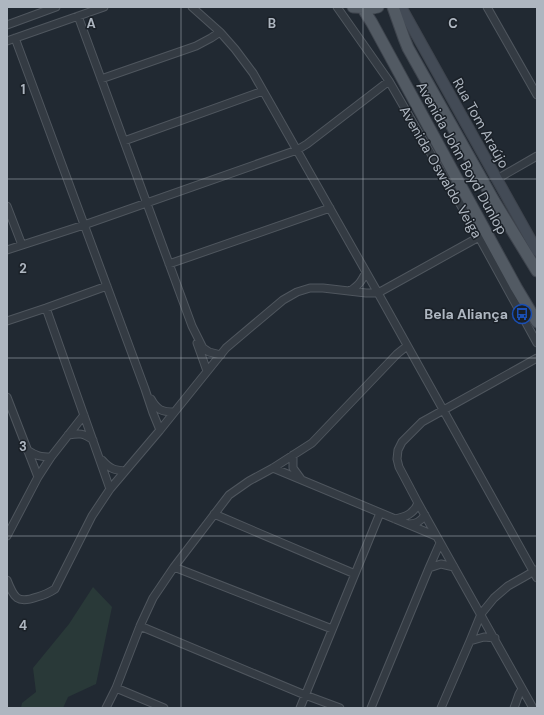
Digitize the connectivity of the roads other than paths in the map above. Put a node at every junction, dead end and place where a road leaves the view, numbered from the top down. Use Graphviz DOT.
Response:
graph roads {
  1 [pos="56,7"];
  2 [pos="104,7"];
  3 [pos="337,7"];
  4 [pos="359,7"];
  5 [pos="378,7"];
  6 [pos="393,7"];
  7 [pos="401,7"];
  8 [pos="487,7"];
  9 [pos="192,8"];
  10 [pos="78,16"];
  11 [pos="7,24"];
  12 [pos="220,32"];
  13 [pos="15,38"];
  14 [pos="7,41"];
  15 [pos="101,79"];
  16 [pos="389,81"];
  17 [pos="264,92"];
  18 [pos="537,95"];
  19 [pos="124,141"];
  20 [pos="296,150"];
  21 [pos="537,156"];
  22 [pos="496,179"];
  23 [pos="146,202"];
  24 [pos="7,206"];
  25 [pos="330,208"];
  26 [pos="84,224"];
  27 [pos="479,237"];
  28 [pos="22,245"];
  29 [pos="7,250"];
  30 [pos="537,251"];
  31 [pos="168,264"];
  32 [pos="537,271"];
  33 [pos="366,272"];
  34 [pos="107,286"];
  35 [pos="350,291"];
  36 [pos="378,293"];
  37 [pos="46,308"];
  38 [pos="7,321"];
  39 [pos="537,322"];
  40 [pos="192,326"];
  41 [pos="537,343"];
  42 [pos="407,346"];
  43 [pos="221,355"];
  44 [pos="537,358"];
  45 [pos="207,371"];
  46 [pos="145,389"];
  47 [pos="7,397"];
  48 [pos="443,411"];
  49 [pos="174,412"];
  50 [pos="84,415"];
  51 [pos="160,430"];
  52 [pos="68,435"];
  53 [pos="93,440"];
  54 [pos="27,450"];
  55 [pos="293,455"];
  56 [pos="51,457"];
  57 [pos="99,457"];
  58 [pos="273,468"];
  59 [pos="125,471"];
  60 [pos="38,477"];
  61 [pos="301,479"];
  62 [pos="110,489"];
  63 [pos="418,503"];
  64 [pos="380,513"];
  65 [pos="214,514"];
  66 [pos="425,515"];
  67 [pos="395,519"];
  68 [pos="10,524"];
  69 [pos="408,524"];
  70 [pos="7,536"];
  71 [pos="436,536"];
  72 [pos="440,543"];
  73 [pos="174,567"];
  74 [pos="454,567"];
  75 [pos="429,568"];
  76 [pos="536,573"];
  77 [pos="355,574"];
  78 [pos="7,580"];
  79 [pos="481,614"];
  80 [pos="140,626"];
  81 [pos="332,629"];
  82 [pos="495,638"];
  83 [pos="470,641"];
  84 [pos="116,688"];
  85 [pos="522,689"];
  86 [pos="305,695"];
  87 [pos="106,708"];
  88 [pos="164,708"];
  89 [pos="300,708"];
  90 [pos="340,708"];
  91 [pos="371,708"];
  92 [pos="441,708"];
  93 [pos="514,708"];
  94 [pos="533,708"];
  1 -- 11 [label="street"];
  2 -- 10 [label="street"];
  3 -- 16 [label="street, Avenida Oswaldo Veiga"];
  4 -- 5 [label="main road"];
  4 -- 39 [label="main road, Avenida John Boyd Dunlop"];
  6 -- 32 [label="main road, Avenida John Boyd Dunlop"];
  7 -- 22 [label="main road, Rua Tom Araújo"];
  8 -- 18 [label="street"];
  9 -- 12 [label="street"];
  10 -- 13 [label="street"];
  10 -- 15 [label="street"];
  12 -- 15 [label="street"];
  12 -- 17 [label="street"];
  13 -- 14 [label="street"];
  13 -- 26 [label="street"];
  15 -- 19 [label="street"];
  16 -- 20 [label="street"];
  16 -- 27 [label="street, Avenida Oswaldo Veiga"];
  17 -- 19 [label="street"];
  17 -- 20 [label="street"];
  19 -- 23 [label="street"];
  20 -- 23 [label="street"];
  20 -- 25 [label="street"];
  21 -- 22 [label="street"];
  22 -- 30 [label="main road, Rua Tom Araújo"];
  23 -- 26 [label="street"];
  23 -- 31 [label="street"];
  24 -- 28 [label="street"];
  25 -- 31 [label="street"];
  25 -- 33 [label="street"];
  26 -- 28 [label="street"];
  26 -- 34 [label="street"];
  27 -- 36 [label="street"];
  27 -- 41 [label="street, Avenida Oswaldo Veiga"];
  28 -- 29 [label="street"];
  31 -- 40 [label="street"];
  33 -- 35 [label="street"];
  33 -- 36 [label="street"];
  34 -- 37 [label="street"];
  34 -- 46 [label="street"];
  35 -- 36 [label="street"];
  35 -- 43 [label="street"];
  36 -- 42 [label="street"];
  37 -- 38 [label="street"];
  37 -- 50 [label="street"];
  40 -- 43 [label="street"];
  40 -- 45 [label="street"];
  42 -- 48 [label="street"];
  42 -- 55 [label="street"];
  43 -- 45 [label="street"];
  44 -- 48 [label="street"];
  45 -- 49 [label="street"];
  46 -- 49 [label="street"];
  46 -- 51 [label="street"];
  47 -- 54 [label="street"];
  48 -- 63 [label="street"];
  48 -- 76 [label="street"];
  49 -- 51 [label="street"];
  50 -- 52 [label="street"];
  50 -- 53 [label="street"];
  51 -- 59 [label="street"];
  52 -- 53 [label="street"];
  52 -- 56 [label="street"];
  53 -- 57 [label="street"];
  54 -- 56 [label="street"];
  54 -- 60 [label="street"];
  55 -- 58 [label="street"];
  55 -- 61 [label="street"];
  56 -- 60 [label="street"];
  57 -- 59 [label="street"];
  57 -- 62 [label="street"];
  58 -- 61 [label="street"];
  58 -- 65 [label="street"];
  59 -- 62 [label="street"];
  60 -- 68 [label="street"];
  61 -- 64 [label="street"];
  62 -- 78 [label="street"];
  63 -- 66 [label="street"];
  63 -- 67 [label="street"];
  64 -- 67 [label="street"];
  64 -- 77 [label="street"];
  65 -- 73 [label="street"];
  65 -- 77 [label="street"];
  66 -- 69 [label="street"];
  66 -- 71 [label="street"];
  67 -- 69 [label="street"];
  68 -- 70 [label="street"];
  69 -- 71 [label="street"];
  71 -- 72 [label="street"];
  72 -- 74 [label="street"];
  72 -- 75 [label="street"];
  73 -- 80 [label="street"];
  73 -- 81 [label="street"];
  74 -- 75 [label="street"];
  74 -- 79 [label="street"];
  75 -- 91 [label="street"];
  76 -- 79 [label="street"];
  77 -- 81 [label="street"];
  79 -- 82 [label="street"];
  79 -- 83 [label="street"];
  80 -- 84 [label="street"];
  80 -- 86 [label="street"];
  81 -- 86 [label="street"];
  82 -- 83 [label="street"];
  82 -- 85 [label="street"];
  83 -- 92 [label="street"];
  84 -- 87 [label="street"];
  84 -- 88 [label="street"];
  85 -- 93 [label="street"];
  85 -- 94 [label="street"];
  86 -- 89 [label="street"];
  86 -- 90 [label="street"];
}
